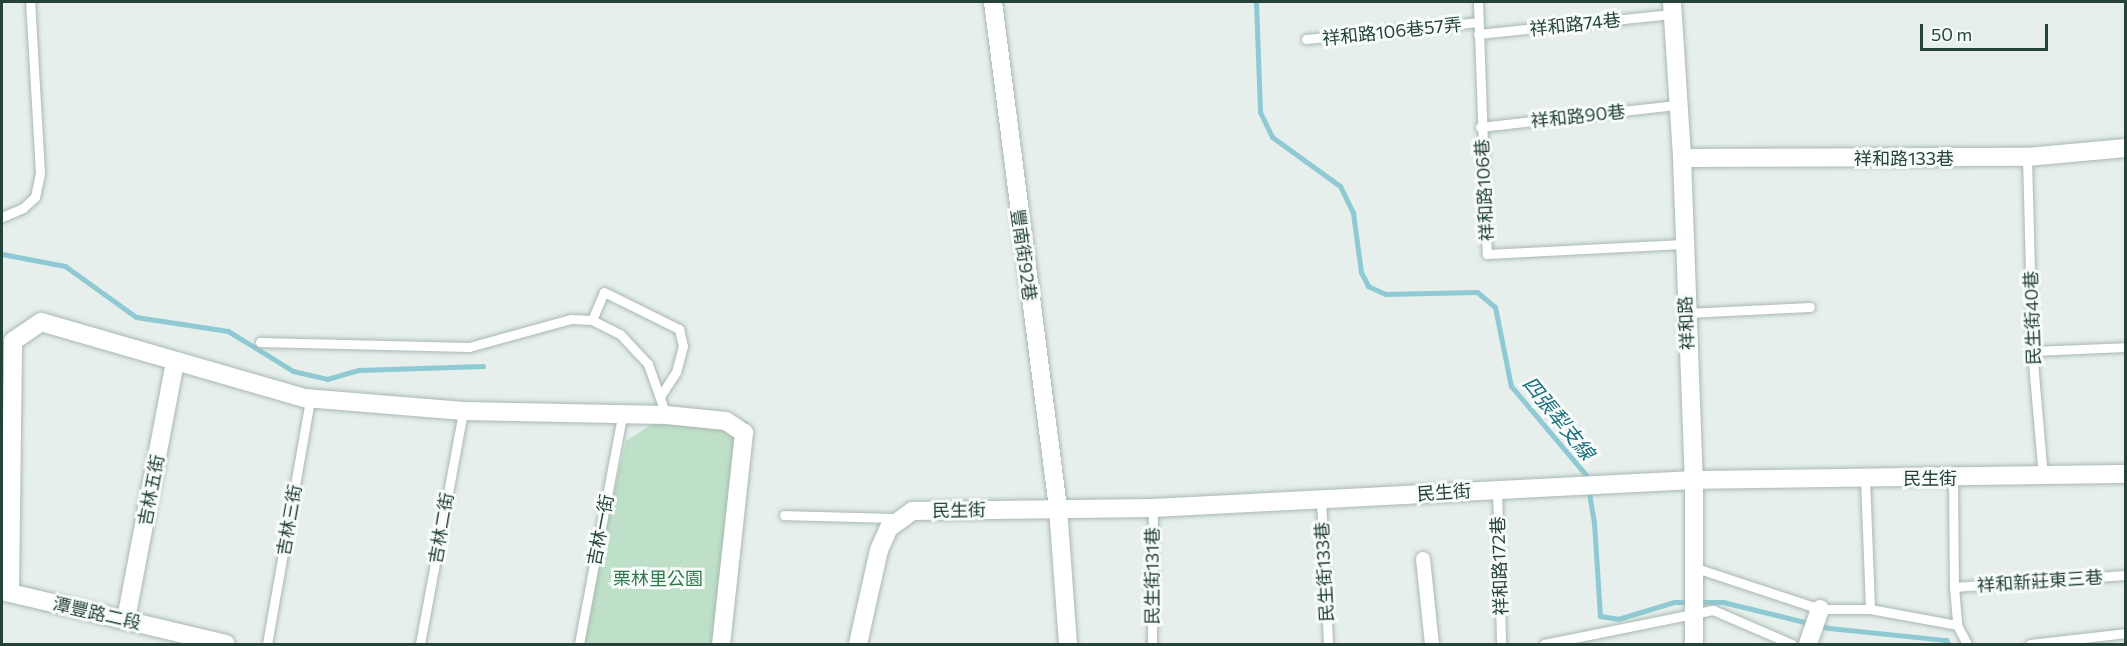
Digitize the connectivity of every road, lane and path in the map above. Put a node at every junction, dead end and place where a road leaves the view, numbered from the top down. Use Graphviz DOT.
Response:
graph roads {
  1 [pos="30,2"];
  2 [pos="993,2"];
  3 [pos="1478,2"];
  4 [pos="1672,8"];
  5 [pos="1478,22"];
  6 [pos="1478,34"];
  7 [pos="1306,39"];
  8 [pos="1676,105"];
  9 [pos="1480,127"];
  10 [pos="2126,148"];
  11 [pos="1682,158"];
  12 [pos="2027,158"];
  13 [pos="2,217"];
  14 [pos="1683,244"];
  15 [pos="1810,307"];
  16 [pos="1686,313"];
  17 [pos="592,320"];
  18 [pos="260,342"];
  19 [pos="2126,347"];
  20 [pos="2032,351"];
  21 [pos="175,362"];
  22 [pos="660,397"];
  23 [pos="305,398"];
  24 [pos="463,411"];
  25 [pos="666,415"];
  26 [pos="622,416"];
  27 [pos="2126,474"];
  28 [pos="2043,477"];
  29 [pos="1865,478"];
  30 [pos="1953,479"];
  31 [pos="1694,480"];
  32 [pos="1497,488"];
  33 [pos="1321,500"];
  34 [pos="1058,508"];
  35 [pos="1153,508"];
  36 [pos="784,515"];
  37 [pos="903,518"];
  38 [pos="1423,559"];
  39 [pos="5,562"];
  40 [pos="1696,568"];
  41 [pos="2126,575"];
  42 [pos="1954,587"];
  43 [pos="6,592"];
  44 [pos="1820,609"];
  45 [pos="1870,609"];
  46 [pos="1693,611"];
  47 [pos="126,619"];
  48 [pos="1957,625"];
  49 [pos="2126,633"];
  50 [pos="226,645"];
  51 [pos="267,645"];
  52 [pos="420,645"];
  53 [pos="579,645"];
  54 [pos="721,645"];
  55 [pos="858,645"];
  56 [pos="1068,645"];
  57 [pos="1152,645"];
  58 [pos="1328,645"];
  59 [pos="1432,645"];
  60 [pos="1501,645"];
  61 [pos="1544,645"];
  62 [pos="1694,645"];
  63 [pos="1792,645"];
  64 [pos="1808,645"];
  65 [pos="1967,645"];
  66 [pos="2030,645"];
  1 -- 13 [label="lane"];
  2 -- 34 [label="street, 豐南街92巷"];
  3 -- 5 [label="lane, 祥和路106巷"];
  4 -- 6 [label="lane, 祥和路74巷"];
  4 -- 8 [label="street, 祥和路"];
  5 -- 6 [label="lane, 祥和路106巷"];
  5 -- 7 [label="lane, 祥和路106巷57弄"];
  6 -- 9 [label="lane, 祥和路106巷"];
  8 -- 9 [label="lane, 祥和路90巷"];
  8 -- 11 [label="street, 祥和路"];
  9 -- 14 [label="lane, 祥和路106巷"];
  10 -- 12 [label="street, 祥和路133巷"];
  11 -- 12 [label="street, 祥和路133巷"];
  11 -- 14 [label="street, 祥和路"];
  12 -- 20 [label="lane, 民生街40巷"];
  14 -- 16 [label="street, 祥和路"];
  15 -- 16 [label="lane"];
  16 -- 31 [label="street, 祥和路"];
  17 -- 18 [label="lane"];
  17 -- 22 [label="lane"];
  17 -- 22 [label="lane"];
  19 -- 20 [label="lane"];
  20 -- 28 [label="lane, 民生街40巷"];
  21 -- 23 [label="street"];
  21 -- 39 [label="street"];
  21 -- 47 [label="street, 吉林五街"];
  22 -- 25 [label="lane"];
  23 -- 24 [label="street"];
  23 -- 51 [label="lane, 吉林三街"];
  24 -- 26 [label="street"];
  24 -- 52 [label="lane, 吉林二街"];
  25 -- 26 [label="street"];
  25 -- 54 [label="street"];
  26 -- 53 [label="lane, 吉林一街"];
  27 -- 28 [label="street, 民生街"];
  28 -- 30 [label="street, 民生街"];
  29 -- 30 [label="street, 民生街"];
  29 -- 31 [label="street, 民生街"];
  29 -- 45 [label="lane"];
  30 -- 42 [label="lane"];
  31 -- 32 [label="street, 民生街"];
  31 -- 40 [label="street, 祥和路"];
  32 -- 33 [label="street, 民生街"];
  32 -- 60 [label="lane, 祥和路172巷"];
  33 -- 35 [label="street, 民生街"];
  33 -- 58 [label="lane, 民生街133巷"];
  34 -- 35 [label="street, 民生街"];
  34 -- 37 [label="street, 民生街"];
  34 -- 56 [label="street, 豐南街92巷"];
  35 -- 57 [label="lane, 民生街131巷"];
  36 -- 37 [label="lane"];
  37 -- 55 [label="street"];
  38 -- 59 [label="street"];
  39 -- 43 [label="street"];
  40 -- 44 [label="lane"];
  40 -- 46 [label="street, 祥和路"];
  41 -- 42 [label="lane, 祥和新莊東三巷"];
  42 -- 48 [label="lane"];
  43 -- 47 [label="street, 潭豐路二段"];
  44 -- 45 [label="lane"];
  44 -- 64 [label="street"];
  45 -- 48 [label="lane"];
  46 -- 61 [label="lane"];
  46 -- 62 [label="street, 祥和路"];
  46 -- 63 [label="lane"];
  47 -- 50 [label="street, 潭豐路二段"];
  48 -- 65 [label="lane"];
  49 -- 66 [label="lane"];
}
